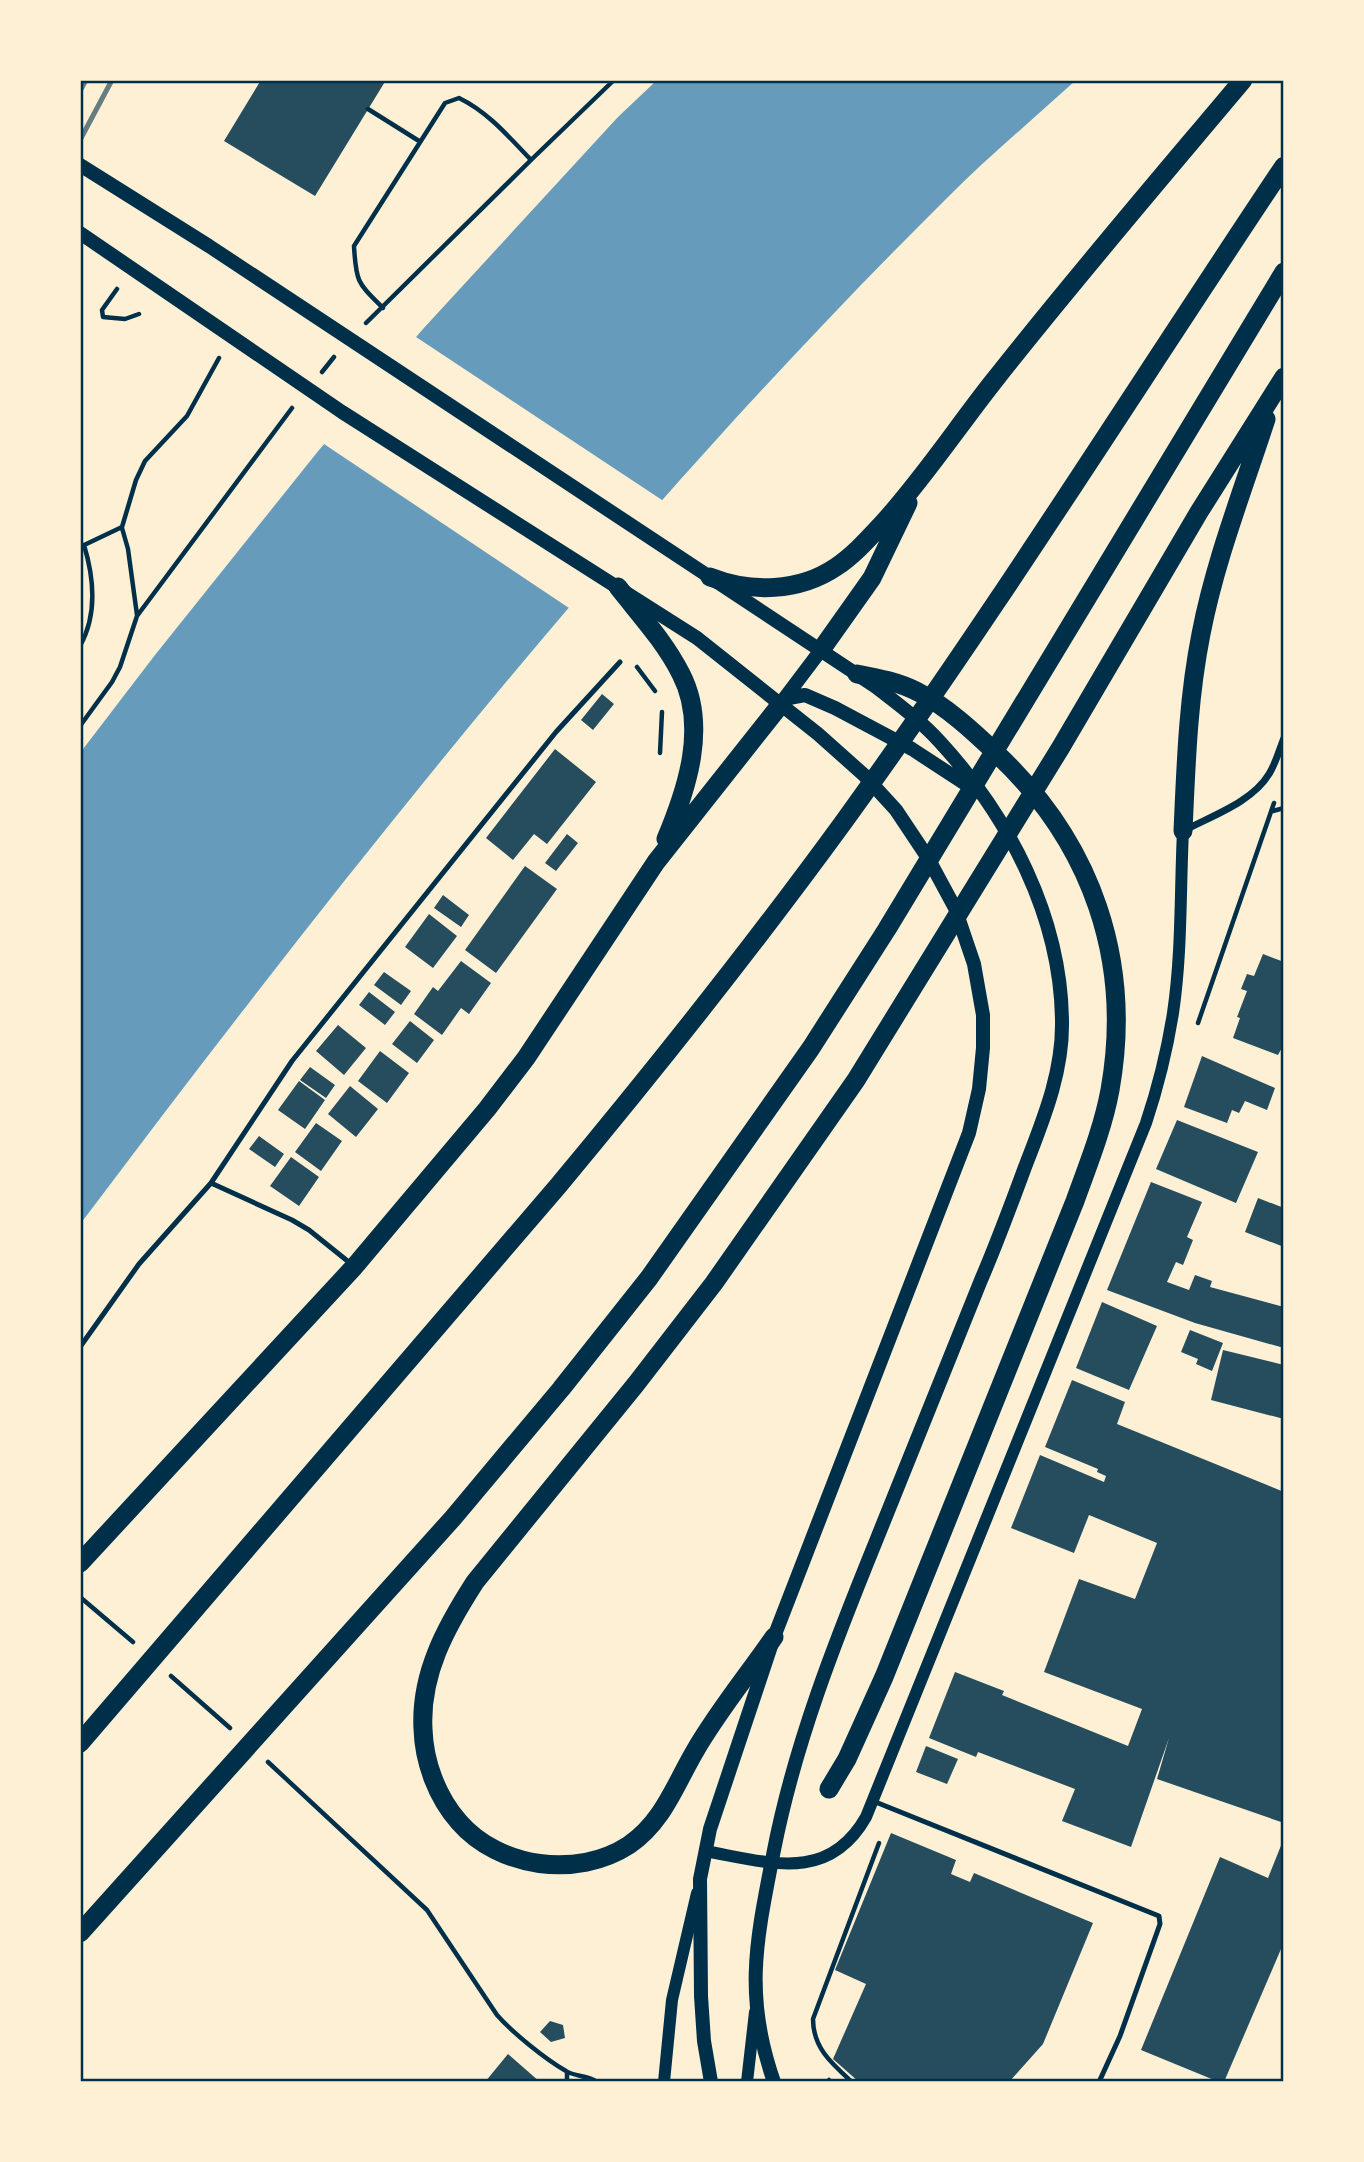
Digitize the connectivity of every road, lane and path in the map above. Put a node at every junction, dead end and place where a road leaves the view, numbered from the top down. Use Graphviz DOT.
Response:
graph roads {
  1 [pos="614,80"];
  2 [pos="1243,80"];
  3 [pos="368,109"];
  4 [pos="419,141"];
  5 [pos="531,160"];
  6 [pos="81,165"];
  7 [pos="1283,166"];
  8 [pos="80,233"];
  9 [pos="1283,272"];
  10 [pos="117,289"];
  11 [pos="383,308"];
  12 [pos="139,314"];
  13 [pos="358,330"];
  14 [pos="342,347"];
  15 [pos="220,357"];
  16 [pos="1283,377"];
  17 [pos="317,378"];
  18 [pos="300,398"];
  19 [pos="918,483"];
  20 [pos="122,527"];
  21 [pos="83,546"];
  22 [pos="710,577"];
  23 [pos="618,587"];
  24 [pos="739,590"];
  25 [pos="137,616"];
  26 [pos="80,646"];
  27 [pos="821,650"];
  28 [pos="620,662"];
  29 [pos="857,674"];
  30 [pos="650,682"];
  31 [pos="780,704"];
  32 [pos="80,726"];
  33 [pos="1283,738"];
  34 [pos="660,753"];
  35 [pos="982,796"];
  36 [pos="1283,808"];
  37 [pos="1273,811"];
  38 [pos="1183,831"];
  39 [pos="656,862"];
  40 [pos="211,1183"];
  41 [pos="354,1267"];
  42 [pos="80,1347"];
  43 [pos="80,1563"];
  44 [pos="774,1637"];
  45 [pos="80,1743"];
  46 [pos="829,1789"];
  47 [pos="873,1801"];
  48 [pos="705,1852"];
  49 [pos="771,1863"];
  50 [pos="701,1879"];
  51 [pos="427,1910"];
  52 [pos="80,1933"];
  53 [pos="755,2005"];
  54 [pos="568,2073"];
  55 [pos="567,2081"];
  56 [pos="597,2081"];
  57 [pos="664,2081"];
  58 [pos="711,2081"];
  59 [pos="747,2081"];
  60 [pos="774,2081"];
  61 [pos="1099,2081"];
  1 -- 5 [label="path"];
  2 -- 19 [label="highway"];
  3 -- 4 [label="path"];
  4 -- 5 [label="path"];
  4 -- 11 [label="path"];
  5 -- 11 [label="path"];
  6 -- 22 [label="main road"];
  7 -- 45 [label="highway"];
  8 -- 23 [label="main road"];
  9 -- 52 [label="highway"];
  10 -- 12 [label="path"];
  11 -- 13 [label="path"];
  14 -- 17 [label="path"];
  15 -- 20 [label="path"];
  16 -- 38 [label="highway"];
  16 -- 44 [label="highway"];
  18 -- 25 [label="path"];
  19 -- 24 [label="highway"];
  19 -- 27 [label="highway"];
  20 -- 21 [label="path"];
  20 -- 25 [label="path"];
  21 -- 26 [label="path"];
  22 -- 24 [label="highway"];
  23 -- 31 [label="main road"];
  23 -- 39 [label="highway"];
  24 -- 27 [label="main road"];
  25 -- 32 [label="path"];
  27 -- 29 [label="main road"];
  27 -- 31 [label="main road"];
  28 -- 40 [label="lane"];
  29 -- 35 [label="main road"];
  29 -- 46 [label="highway"];
  30 -- 34 [label="path"];
  31 -- 35 [label="main road"];
  31 -- 39 [label="highway"];
  31 -- 44 [label="main road"];
  33 -- 38 [label="street"];
  35 -- 49 [label="main road"];
  36 -- 37 [label="path"];
  38 -- 47 [label="street"];
  39 -- 41 [label="highway"];
  40 -- 41 [label="lane"];
  40 -- 42 [label="lane"];
  41 -- 43 [label="highway"];
  44 -- 48 [label="main road"];
  47 -- 49 [label="street"];
  47 -- 61 [label="lane"];
  48 -- 49 [label="street"];
  48 -- 50 [label="main road"];
  49 -- 53 [label="main road"];
  50 -- 57 [label="street"];
  50 -- 58 [label="main road"];
  51 -- 54 [label="path"];
  53 -- 59 [label="street"];
  53 -- 60 [label="main road"];
  54 -- 55 [label="path"];
  54 -- 56 [label="path"];
}
